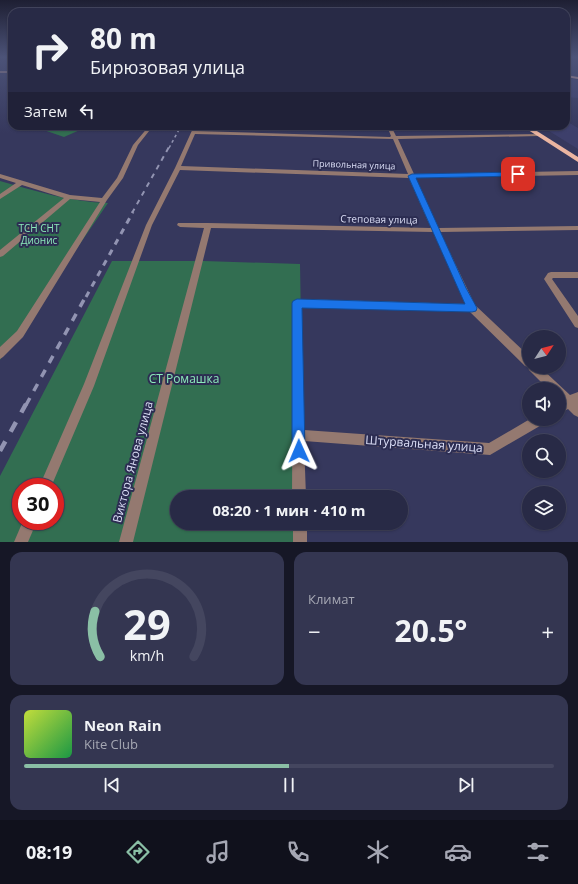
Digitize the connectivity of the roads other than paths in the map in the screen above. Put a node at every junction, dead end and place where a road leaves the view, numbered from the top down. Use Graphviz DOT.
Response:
graph roads {
  1 [pos="148,130"];
  2 [pos="194,130"];
  3 [pos="216,130"];
  4 [pos="391,130"];
  5 [pos="531,130"];
  6 [pos="539,135"];
  7 [pos="394,138"];
  8 [pos="578,160"];
  9 [pos="178,168"];
  10 [pos="578,173"];
  11 [pos="0,176"];
  12 [pos="412,176"];
  13 [pos="20,183"];
  14 [pos="0,197"];
  15 [pos="69,197"];
  16 [pos="104,200"];
  17 [pos="180,225"];
  18 [pos="208,225"];
  19 [pos="578,228"];
  20 [pos="436,230"];
  21 [pos="0,254"];
  22 [pos="578,275"];
  23 [pos="472,308"];
  24 [pos="578,324"];
  25 [pos="0,354"];
  26 [pos="522,356"];
  27 [pos="540,374"];
  28 [pos="549,382"];
  29 [pos="573,400"];
  30 [pos="578,411"];
  31 [pos="529,426"];
  32 [pos="298,435"];
  33 [pos="49,478"];
  34 [pos="299,490"];
  35 [pos="26,530"];
  36 [pos="300,530"];
  37 [pos="21,542"];
  38 [pos="126,542"];
  39 [pos="300,542"];
  1 -- 16 [label="street"];
  2 -- 9 [label="street"];
  3 -- 7 [label="street"];
  4 -- 7 [label="street"];
  5 -- 6 [label="main road"];
  6 -- 7 [label="street"];
  6 -- 8 [label="main road"];
  7 -- 12 [label="street"];
  9 -- 12 [label="street, Привольная улица"];
  9 -- 33 [label="street"];
  10 -- 12 [label="street, Привольная улица"];
  11 -- 13 [label="street"];
  12 -- 20 [label="street"];
  13 -- 14 [label="street"];
  13 -- 15 [label="street"];
  15 -- 16 [label="street"];
  15 -- 21 [label="street"];
  16 -- 25 [label="street"];
  17 -- 18 [label="street, Степовая улица"];
  18 -- 20 [label="street, Степовая улица"];
  18 -- 38 [label="street, Виктора Янова улица"];
  19 -- 20 [label="street, Степовая улица"];
  20 -- 23 [label="street"];
  22 -- 24 [label="street"];
  23 -- 26 [label="street"];
  23 -- 32 [label="street"];
  27 -- 28 [label="street"];
  29 -- 30 [label="street"];
  31 -- 32 [label="street, Штурвальная улица"];
  32 -- 34 [label="street"];
  35 -- 37 [label="street"];
  36 -- 39 [label="street"];
}
